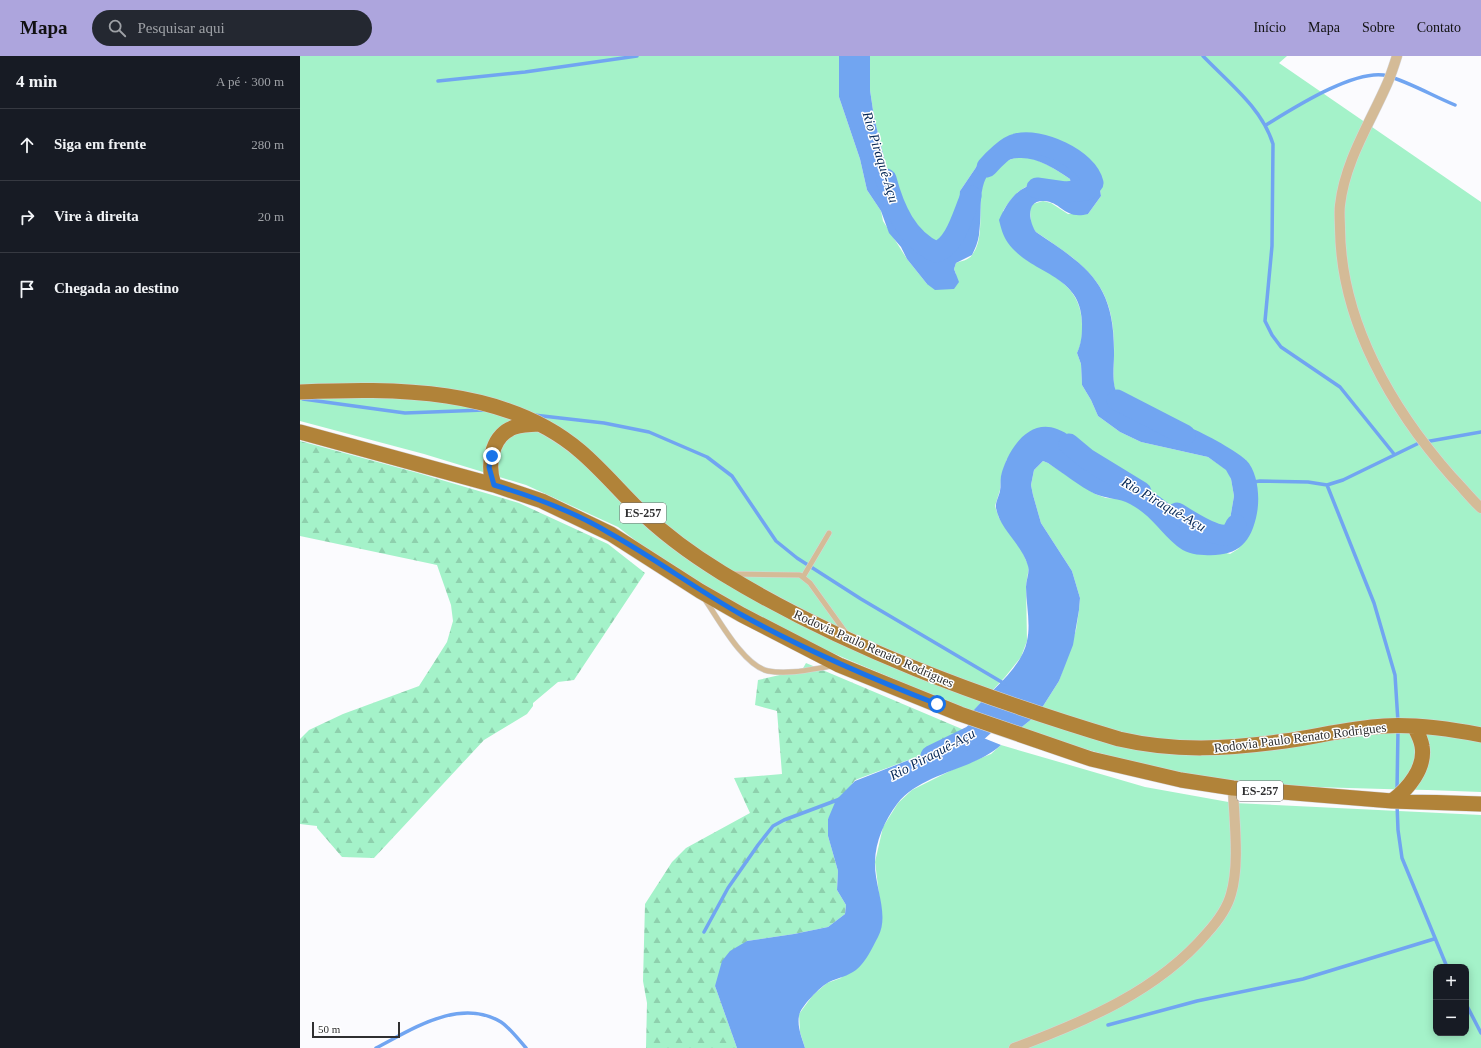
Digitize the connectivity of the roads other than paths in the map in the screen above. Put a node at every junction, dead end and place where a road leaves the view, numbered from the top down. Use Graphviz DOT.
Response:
graph roads {
  1 [pos="1397,56"];
  2 [pos="300,392"];
  3 [pos="541,424"];
  4 [pos="300,432"];
  5 [pos="494,485"];
  6 [pos="1481,508"];
  7 [pos="829,533"];
  8 [pos="723,574"];
  9 [pos="803,576"];
  10 [pos="700,591"];
  11 [pos="851,640"];
  12 [pos="839,665"];
  13 [pos="1414,726"];
  14 [pos="1481,735"];
  15 [pos="1233,788"];
  16 [pos="1392,801"];
  17 [pos="1481,804"];
  18 [pos="1014,1048"];
  1 -- 6 [label="street"];
  2 -- 3 [label="main road, Rodovia Paulo Renato Rodrigues / ES-257"];
  3 -- 5 [label="main road"];
  3 -- 8 [label="main road, Rodovia Paulo Renato Rodrigues / ES-257"];
  4 -- 5 [label="main road, Rodovia Paulo Renato Rodrigues / ES-257"];
  5 -- 10 [label="main road, Rodovia Paulo Renato Rodrigues / ES-257"];
  7 -- 9 [label="lane"];
  8 -- 9 [label="lane"];
  8 -- 11 [label="main road, Rodovia Paulo Renato Rodrigues / ES-257"];
  9 -- 11 [label="lane"];
  10 -- 12 [label="main road, Rodovia Paulo Renato Rodrigues / ES-257"];
  10 -- 12 [label="lane"];
  11 -- 13 [label="main road, Rodovia Paulo Renato Rodrigues / ES-257"];
  12 -- 15 [label="main road, Rodovia Paulo Renato Rodrigues / ES-257"];
  13 -- 14 [label="main road, Rodovia Paulo Renato Rodrigues / ES-257"];
  13 -- 16 [label="main road"];
  15 -- 16 [label="main road, Rodovia Paulo Renato Rodrigues / ES-257"];
  15 -- 18 [label="street"];
  16 -- 17 [label="main road, Rodovia Paulo Renato Rodrigues / ES-257"];
}
